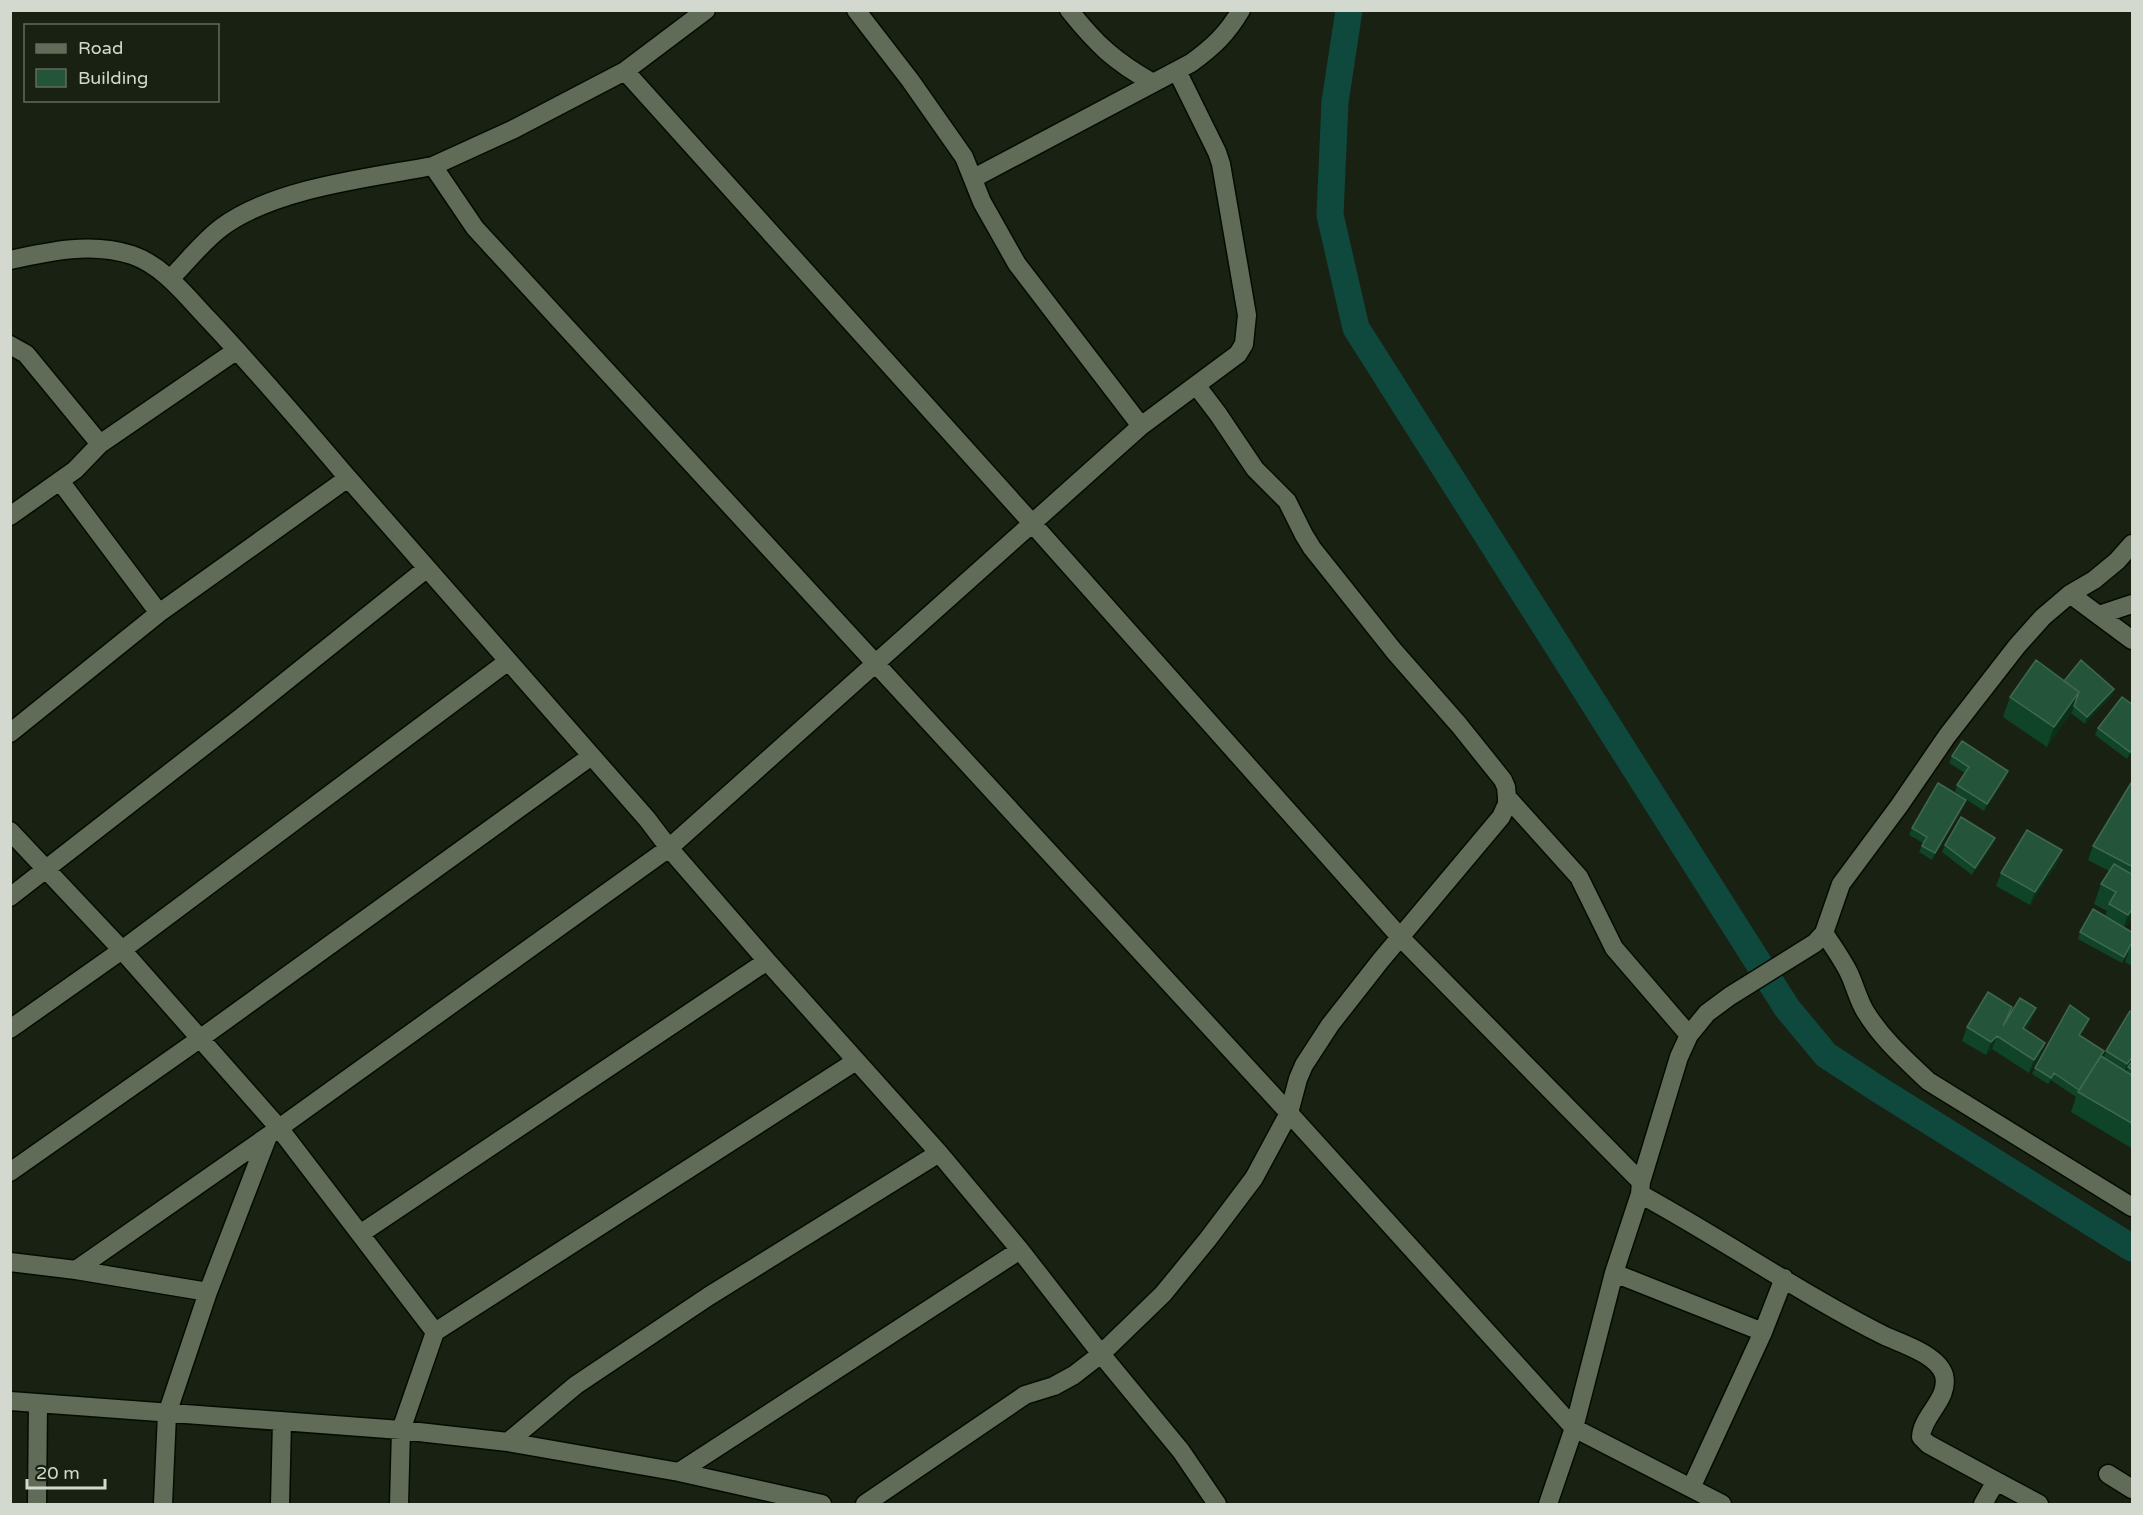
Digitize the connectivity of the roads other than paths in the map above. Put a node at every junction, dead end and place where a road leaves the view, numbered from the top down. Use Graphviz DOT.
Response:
graph roads {
  1 [pos="706,10"];
  2 [pos="856,10"];
  3 [pos="1069,10"];
  4 [pos="1241,10"];
  5 [pos="625,71"];
  6 [pos="1177,71"];
  7 [pos="1153,83"];
  8 [pos="433,166"];
  9 [pos="974,178"];
  10 [pos="10,260"];
  11 [pos="170,279"];
  12 [pos="10,345"];
  13 [pos="237,350"];
  14 [pos="1197,385"];
  15 [pos="1141,426"];
  16 [pos="100,444"];
  17 [pos="348,478"];
  18 [pos="60,481"];
  19 [pos="10,516"];
  20 [pos="1031,522"];
  21 [pos="2133,544"];
  22 [pos="426,569"];
  23 [pos="2070,594"];
  24 [pos="2133,604"];
  25 [pos="159,614"];
  26 [pos="2099,615"];
  27 [pos="2133,640"];
  28 [pos="507,662"];
  29 [pos="875,664"];
  30 [pos="10,733"];
  31 [pos="590,757"];
  32 [pos="1507,797"];
  33 [pos="10,831"];
  34 [pos="669,848"];
  35 [pos="46,870"];
  36 [pos="10,897"];
  37 [pos="1401,938"];
  38 [pos="1819,938"];
  39 [pos="122,950"];
  40 [pos="767,961"];
  41 [pos="10,1029"];
  42 [pos="1689,1035"];
  43 [pos="201,1038"];
  44 [pos="856,1061"];
  45 [pos="1289,1113"];
  46 [pos="274,1132"];
  47 [pos="939,1153"];
  48 [pos="10,1172"];
  49 [pos="1641,1188"];
  50 [pos="2133,1207"];
  51 [pos="360,1234"];
  52 [pos="1020,1250"];
  53 [pos="10,1262"];
  54 [pos="76,1270"];
  55 [pos="1614,1273"];
  56 [pos="1784,1278"];
  57 [pos="208,1292"];
  58 [pos="435,1332"];
  59 [pos="1763,1332"];
  60 [pos="1101,1354"];
  61 [pos="10,1401"];
  62 [pos="39,1404"];
  63 [pos="167,1414"];
  64 [pos="282,1421"];
  65 [pos="1574,1428"];
  66 [pos="401,1430"];
  67 [pos="508,1442"];
  68 [pos="679,1472"];
  69 [pos="2108,1474"];
  70 [pos="1996,1481"];
  71 [pos="1691,1488"];
  72 [pos="2133,1489"];
  73 [pos="37,1504"];
  74 [pos="163,1504"];
  75 [pos="280,1504"];
  76 [pos="399,1504"];
  77 [pos="822,1504"];
  78 [pos="865,1504"];
  79 [pos="1217,1504"];
  80 [pos="1548,1504"];
  81 [pos="1722,1504"];
  82 [pos="1983,1504"];
  83 [pos="2039,1504"];
  1 -- 5 [label="street"];
  2 -- 9 [label="street"];
  3 -- 7 [label="street"];
  4 -- 6 [label="street"];
  5 -- 8 [label="street"];
  5 -- 20 [label="street"];
  6 -- 7 [label="street"];
  6 -- 14 [label="street"];
  7 -- 9 [label="street"];
  8 -- 11 [label="street"];
  8 -- 29 [label="street"];
  9 -- 15 [label="street"];
  10 -- 11 [label="street"];
  11 -- 13 [label="street"];
  12 -- 16 [label="street"];
  13 -- 16 [label="street"];
  13 -- 17 [label="street"];
  14 -- 15 [label="street"];
  14 -- 32 [label="street"];
  15 -- 20 [label="street"];
  16 -- 18 [label="street"];
  17 -- 22 [label="street"];
  17 -- 25 [label="street"];
  18 -- 19 [label="street"];
  18 -- 25 [label="street"];
  20 -- 29 [label="street"];
  20 -- 37 [label="street"];
  21 -- 23 [label="street"];
  22 -- 28 [label="street"];
  22 -- 35 [label="street"];
  23 -- 26 [label="street"];
  23 -- 38 [label="street"];
  24 -- 26 [label="street"];
  25 -- 30 [label="street"];
  26 -- 27 [label="street"];
  28 -- 31 [label="street"];
  28 -- 39 [label="street"];
  29 -- 34 [label="street"];
  29 -- 45 [label="street"];
  31 -- 34 [label="street"];
  31 -- 43 [label="street"];
  32 -- 37 [label="street"];
  32 -- 42 [label="street"];
  33 -- 35 [label="street"];
  34 -- 40 [label="street"];
  34 -- 46 [label="street"];
  35 -- 36 [label="street"];
  35 -- 39 [label="street"];
  37 -- 45 [label="street"];
  37 -- 49 [label="street"];
  38 -- 42 [label="street"];
  38 -- 50 [label="street"];
  39 -- 41 [label="street"];
  39 -- 43 [label="street"];
  40 -- 44 [label="street"];
  40 -- 51 [label="street"];
  42 -- 49 [label="street"];
  43 -- 46 [label="street"];
  43 -- 48 [label="street"];
  44 -- 47 [label="street"];
  44 -- 58 [label="street"];
  45 -- 60 [label="street"];
  45 -- 65 [label="street"];
  46 -- 51 [label="street"];
  46 -- 54 [label="street"];
  46 -- 57 [label="street"];
  47 -- 52 [label="street"];
  47 -- 67 [label="street"];
  49 -- 55 [label="street"];
  49 -- 56 [label="street"];
  51 -- 58 [label="street"];
  52 -- 60 [label="street"];
  52 -- 68 [label="street"];
  53 -- 54 [label="street"];
  54 -- 57 [label="street"];
  55 -- 59 [label="street"];
  55 -- 65 [label="street"];
  56 -- 59 [label="street"];
  56 -- 70 [label="street"];
  57 -- 63 [label="street"];
  58 -- 66 [label="street"];
  59 -- 71 [label="street"];
  60 -- 78 [label="street"];
  60 -- 79 [label="street"];
  61 -- 62 [label="street"];
  62 -- 63 [label="street"];
  62 -- 73 [label="street"];
  63 -- 64 [label="street"];
  63 -- 74 [label="street"];
  64 -- 66 [label="street"];
  64 -- 75 [label="street"];
  65 -- 71 [label="street"];
  65 -- 80 [label="street"];
  66 -- 67 [label="street"];
  66 -- 76 [label="street"];
  67 -- 68 [label="street"];
  68 -- 77 [label="street"];
  69 -- 72 [label="street"];
  70 -- 82 [label="street"];
  70 -- 83 [label="street"];
  71 -- 81 [label="street"];
}
